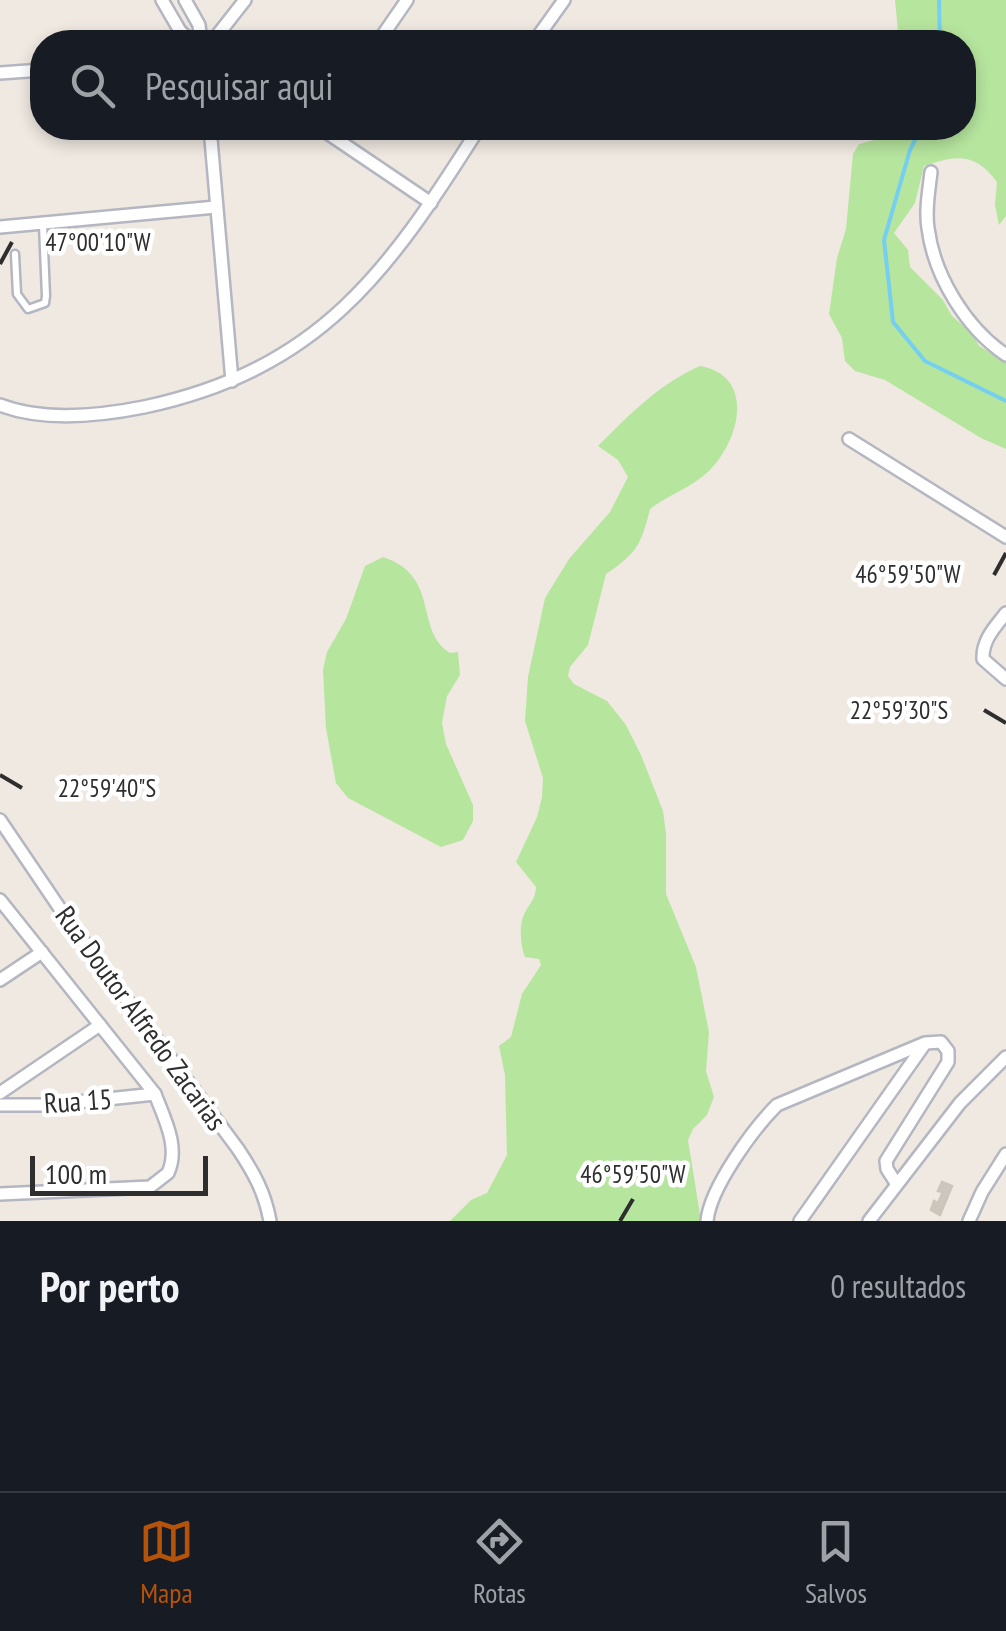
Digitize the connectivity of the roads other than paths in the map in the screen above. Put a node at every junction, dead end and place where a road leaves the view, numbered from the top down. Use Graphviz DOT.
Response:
graph roads {
  1 [pos="162,0"];
  2 [pos="185,0"];
  3 [pos="244,0"];
  4 [pos="408,0"];
  5 [pos="564,0"];
  6 [pos="179,30"];
  7 [pos="200,30"];
  8 [pos="221,30"];
  9 [pos="387,30"];
  10 [pos="543,30"];
  11 [pos="30,71"];
  12 [pos="0,73"];
  13 [pos="211,140"];
  14 [pos="338,140"];
  15 [pos="470,140"];
  16 [pos="931,172"];
  17 [pos="431,203"];
  18 [pos="216,207"];
  19 [pos="43,224"];
  20 [pos="0,227"];
  21 [pos="14,254"];
  22 [pos="1006,355"];
  23 [pos="232,381"];
  24 [pos="0,406"];
  25 [pos="849,439"];
  26 [pos="1006,537"];
  27 [pos="1006,613"];
  28 [pos="1006,679"];
  29 [pos="0,820"];
  30 [pos="0,900"];
  31 [pos="42,952"];
  32 [pos="0,980"];
  33 [pos="100,1025"];
  34 [pos="925,1044"];
  35 [pos="1006,1057"];
  36 [pos="0,1092"];
  37 [pos="156,1094"];
  38 [pos="0,1105"];
  39 [pos="1006,1154"];
  40 [pos="896,1183"];
  41 [pos="0,1194"];
  42 [pos="270,1221"];
  43 [pos="707,1221"];
  44 [pos="800,1221"];
  45 [pos="869,1221"];
  46 [pos="969,1221"];
  1 -- 6 [label="street"];
  2 -- 7 [label="street"];
  3 -- 8 [label="street"];
  4 -- 9 [label="street"];
  5 -- 10 [label="street"];
  11 -- 12 [label="street"];
  13 -- 18 [label="street"];
  14 -- 17 [label="street"];
  15 -- 17 [label="street"];
  16 -- 22 [label="street"];
  17 -- 23 [label="street"];
  18 -- 19 [label="street"];
  18 -- 23 [label="street"];
  19 -- 20 [label="street"];
  19 -- 21 [label="lane"];
  23 -- 24 [label="street"];
  25 -- 26 [label="street"];
  27 -- 28 [label="street"];
  29 -- 42 [label="street, Rua Doutor Alfredo Zacarias"];
  30 -- 31 [label="street"];
  31 -- 32 [label="street"];
  31 -- 33 [label="street"];
  33 -- 36 [label="street"];
  33 -- 37 [label="street"];
  34 -- 40 [label="street"];
  34 -- 43 [label="street"];
  34 -- 44 [label="street"];
  35 -- 40 [label="street"];
  37 -- 38 [label="street, Rua 15"];
  37 -- 41 [label="street"];
  39 -- 46 [label="street"];
  40 -- 45 [label="street"];
}
